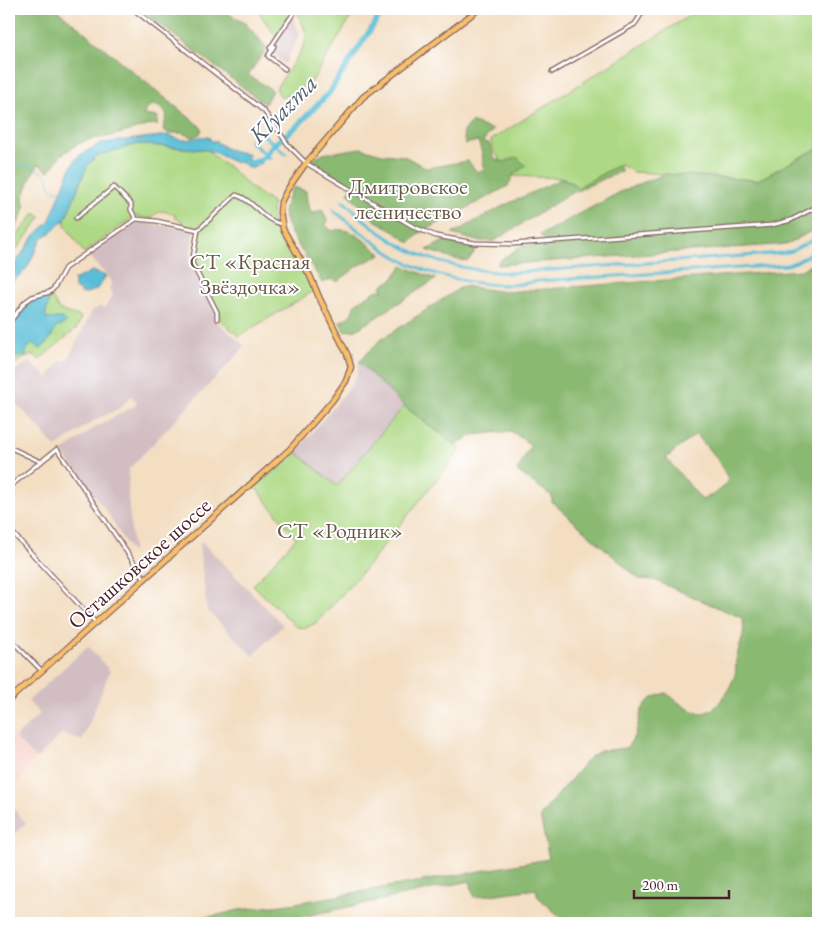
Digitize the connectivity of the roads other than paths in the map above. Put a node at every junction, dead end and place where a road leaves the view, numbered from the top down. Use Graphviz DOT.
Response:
graph roads {
  1 [pos="133,9"];
  2 [pos="479,9"];
  3 [pos="642,9"];
  4 [pos="293,14"];
  5 [pos="274,46"];
  6 [pos="270,48"];
  7 [pos="285,69"];
  8 [pos="552,72"];
  9 [pos="306,163"];
  10 [pos="818,206"];
  11 [pos="76,218"];
  12 [pos="136,219"];
  13 [pos="281,224"];
  14 [pos="198,230"];
  15 [pos="217,319"];
  16 [pos="9,323"];
  17 [pos="9,447"];
  18 [pos="41,462"];
  19 [pos="9,487"];
  20 [pos="9,528"];
  21 [pos="145,579"];
  22 [pos="96,622"];
  23 [pos="9,638"];
  24 [pos="42,671"];
  25 [pos="9,700"];
  1 -- 9 [label="street"];
  2 -- 9 [label="main road"];
  3 -- 8 [label="street"];
  4 -- 6 [label="street"];
  5 -- 7 [label="street"];
  9 -- 10 [label="street"];
  9 -- 13 [label="main road"];
  11 -- 12 [label="street"];
  12 -- 14 [label="street"];
  12 -- 16 [label="street"];
  13 -- 14 [label="street"];
  13 -- 21 [label="main road, Осташковское шоссе"];
  14 -- 15 [label="street"];
  17 -- 18 [label="street"];
  18 -- 19 [label="street"];
  18 -- 21 [label="street"];
  20 -- 22 [label="street"];
  21 -- 22 [label="main road, Осташковское шоссе"];
  22 -- 24 [label="main road, Осташковское шоссе"];
  23 -- 24 [label="street"];
  24 -- 25 [label="main road, Осташковское шоссе"];
}
